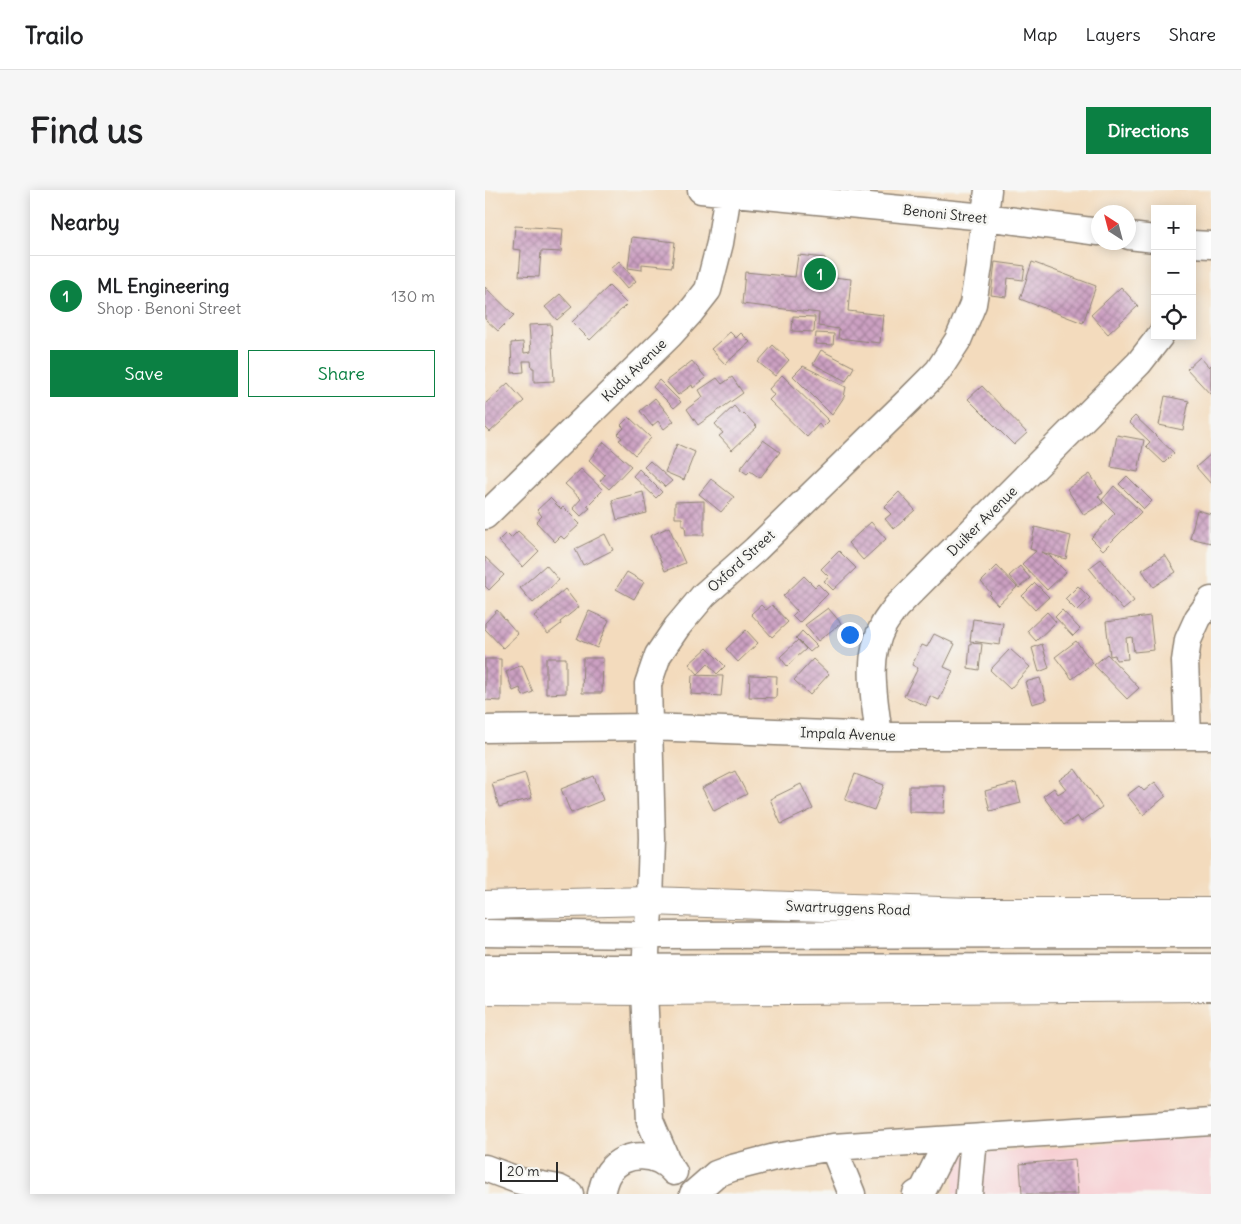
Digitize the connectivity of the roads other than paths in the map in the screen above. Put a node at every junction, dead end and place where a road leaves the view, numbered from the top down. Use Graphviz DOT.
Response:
graph roads {
  1 [pos="701,190"];
  2 [pos="988,190"];
  3 [pos="728,193"];
  4 [pos="985,218"];
  5 [pos="1091,231"];
  6 [pos="1136,237"];
  7 [pos="1151,239"];
  8 [pos="1196,244"];
  9 [pos="1211,245"];
  10 [pos="1157,340"];
  11 [pos="485,516"];
  12 [pos="1211,600"];
  13 [pos="649,727"];
  14 [pos="485,729"];
  15 [pos="879,736"];
  16 [pos="1199,736"];
  17 [pos="650,901"];
  18 [pos="485,905"];
  19 [pos="1211,912"];
  20 [pos="485,933"];
  21 [pos="1211,934"];
  22 [pos="647,935"];
  23 [pos="1211,967"];
  24 [pos="485,968"];
  25 [pos="645,979"];
  26 [pos="1211,987"];
  27 [pos="485,990"];
  28 [pos="650,1121"];
  29 [pos="1211,1122"];
  30 [pos="974,1138"];
  31 [pos="948,1140"];
  32 [pos="833,1147"];
  33 [pos="632,1157"];
  34 [pos="485,1168"];
  35 [pos="610,1170"];
  36 [pos="716,1174"];
  37 [pos="675,1177"];
  38 [pos="564,1191"];
  39 [pos="920,1193"];
  40 [pos="601,1194"];
  41 [pos="693,1194"];
  42 [pos="852,1194"];
  43 [pos="969,1194"];
  1 -- 3 [label="street, Benoni Street"];
  2 -- 4 [label="street, Oxford Street"];
  3 -- 4 [label="street, Benoni Street"];
  3 -- 11 [label="street, Kudu Avenue"];
  4 -- 5 [label="street, Benoni Street"];
  4 -- 13 [label="street, Oxford Street"];
  6 -- 7 [label="street"];
  8 -- 9 [label="street"];
  10 -- 15 [label="street, Duiker Avenue"];
  12 -- 16 [label="street"];
  13 -- 14 [label="street, Impala Avenue"];
  13 -- 15 [label="street, Impala Avenue"];
  13 -- 17 [label="street, Oxford Street"];
  15 -- 16 [label="street, Impala Avenue"];
  17 -- 18 [label="main road, Swartruggens Road"];
  17 -- 19 [label="main road, Swartruggens Road"];
  17 -- 22 [label="street, Oxford Street"];
  20 -- 22 [label="street"];
  21 -- 22 [label="street"];
  22 -- 25 [label="street, Oxford Street"];
  23 -- 25 [label="street"];
  24 -- 25 [label="street"];
  25 -- 26 [label="main road"];
  25 -- 27 [label="main road"];
  25 -- 28 [label="street, Oxford Street"];
  28 -- 33 [label="street"];
  28 -- 37 [label="street"];
  29 -- 30 [label="street"];
  30 -- 31 [label="street"];
  30 -- 43 [label="street"];
  31 -- 32 [label="street"];
  31 -- 39 [label="street"];
  32 -- 36 [label="street"];
  32 -- 42 [label="street"];
  33 -- 35 [label="street"];
  33 -- 37 [label="street"];
  34 -- 38 [label="street"];
  35 -- 38 [label="street"];
  35 -- 40 [label="street"];
  36 -- 37 [label="street"];
  36 -- 41 [label="street"];
}
